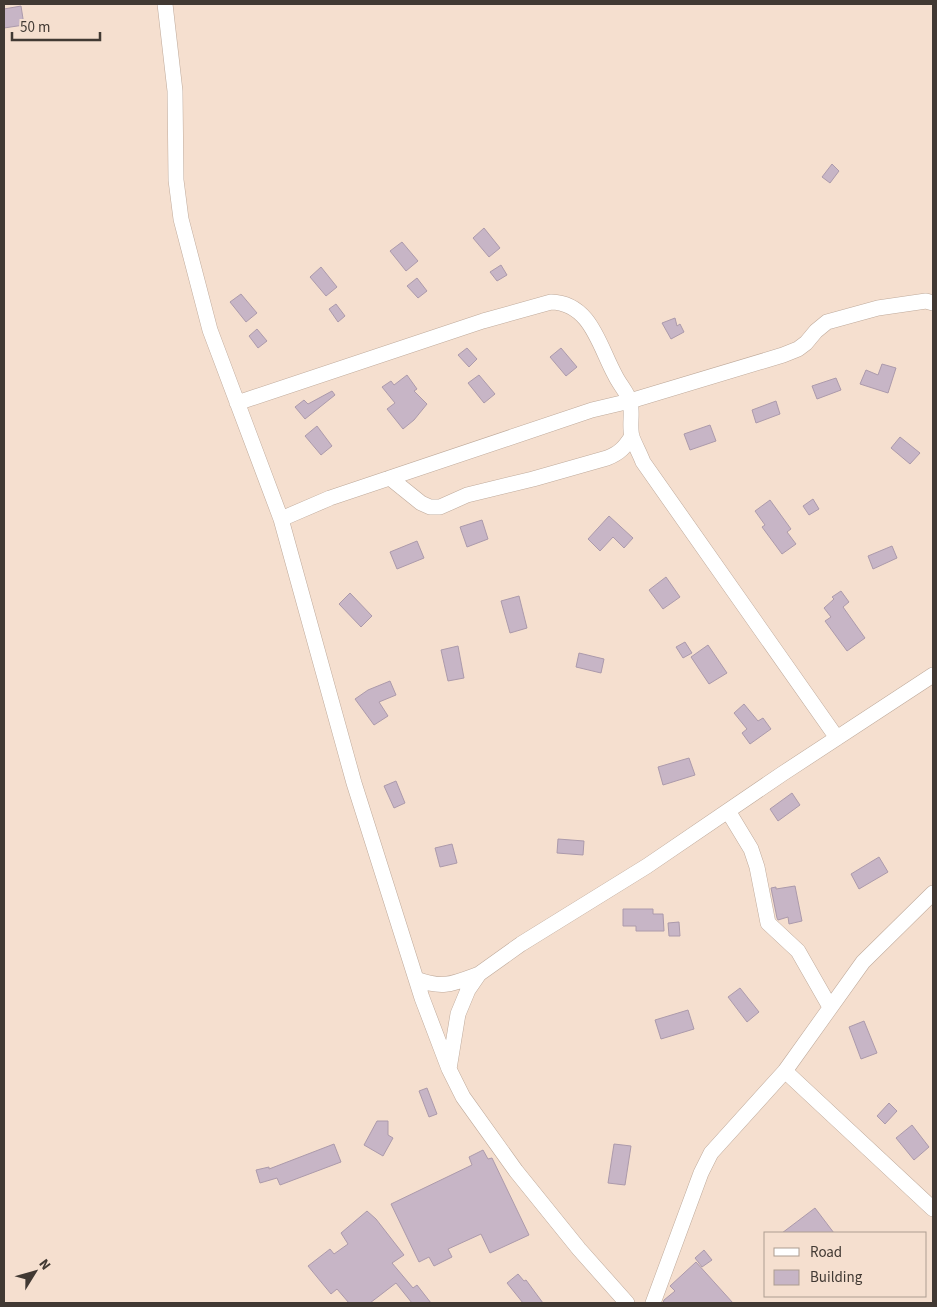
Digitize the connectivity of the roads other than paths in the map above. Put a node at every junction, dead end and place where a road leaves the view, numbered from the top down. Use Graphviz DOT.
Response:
graph roads {
  1 [pos="165,4"];
  2 [pos="933,302"];
  3 [pos="630,402"];
  4 [pos="237,403"];
  5 [pos="632,436"];
  6 [pos="618,454"];
  7 [pos="643,462"];
  8 [pos="390,478"];
  9 [pos="281,518"];
  10 [pos="933,675"];
  11 [pos="837,738"];
  12 [pos="728,811"];
  13 [pos="933,893"];
  14 [pos="479,974"];
  15 [pos="416,979"];
  16 [pos="830,1007"];
  17 [pos="449,1068"];
  18 [pos="785,1071"];
  19 [pos="933,1209"];
  20 [pos="627,1303"];
  21 [pos="653,1303"];
  1 -- 4 [label="street"];
  2 -- 3 [label="street"];
  3 -- 4 [label="street"];
  3 -- 5 [label="street"];
  3 -- 8 [label="street"];
  4 -- 9 [label="street"];
  5 -- 6 [label="street"];
  5 -- 7 [label="street"];
  6 -- 7 [label="street"];
  6 -- 8 [label="street"];
  7 -- 11 [label="street"];
  8 -- 9 [label="street"];
  9 -- 15 [label="street"];
  10 -- 11 [label="street"];
  11 -- 12 [label="street"];
  12 -- 14 [label="street"];
  12 -- 16 [label="street"];
  13 -- 16 [label="street"];
  14 -- 15 [label="street"];
  14 -- 17 [label="street"];
  15 -- 17 [label="street"];
  16 -- 18 [label="street"];
  17 -- 20 [label="street"];
  18 -- 19 [label="street"];
  18 -- 21 [label="street"];
}
